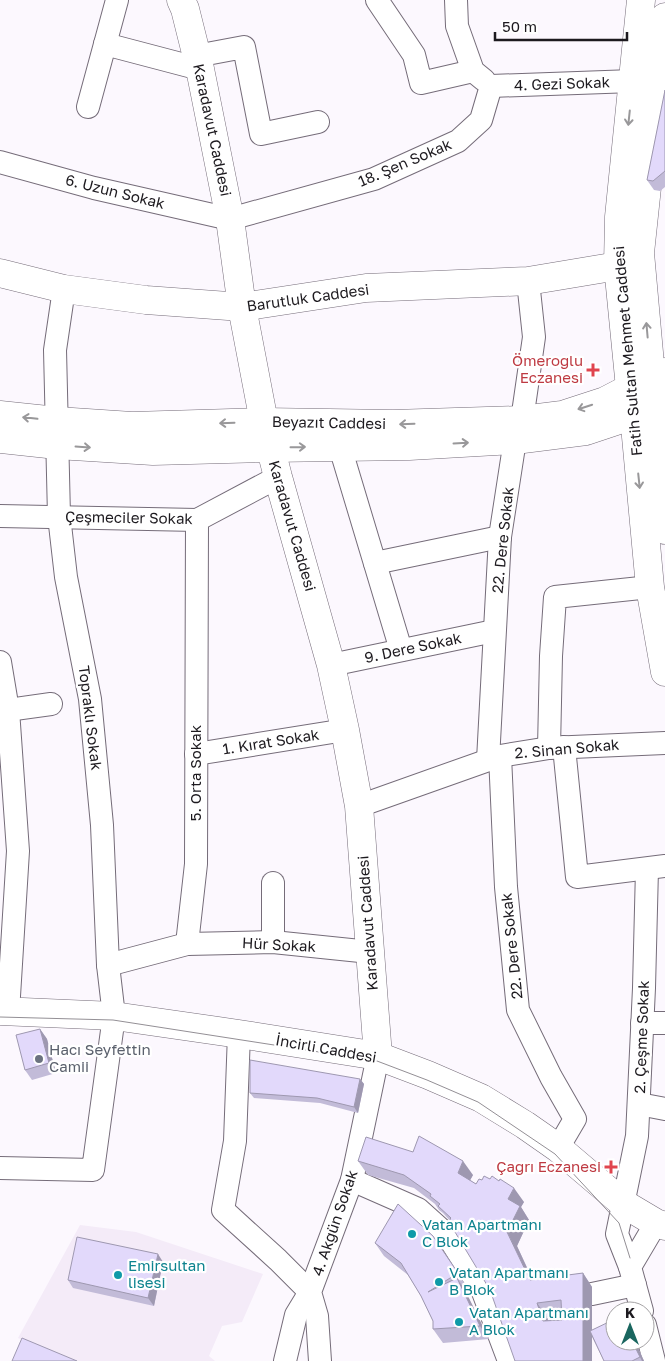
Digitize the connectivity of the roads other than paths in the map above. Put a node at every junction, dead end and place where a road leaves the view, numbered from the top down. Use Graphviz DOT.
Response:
graph roads {
  1 [pos="117,0"];
  2 [pos="181,0"];
  3 [pos="378,0"];
  4 [pos="456,0"];
  5 [pos="641,0"];
  6 [pos="665,17"];
  7 [pos="105,44"];
  8 [pos="198,63"];
  9 [pos="473,71"];
  10 [pos="652,76"];
  11 [pos="491,86"];
  12 [pos="88,107"];
  13 [pos="318,122"];
  14 [pos="0,162"];
  15 [pos="230,219"];
  16 [pos="618,266"];
  17 [pos="0,273"];
  18 [pos="528,281"];
  19 [pos="64,290"];
  20 [pos="242,308"];
  21 [pos="653,395"];
  22 [pos="0,415"];
  23 [pos="519,430"];
  24 [pos="57,433"];
  25 [pos="267,435"];
  26 [pos="0,438"];
  27 [pos="340,447"];
  28 [pos="278,478"];
  29 [pos="664,514"];
  30 [pos="0,516"];
  31 [pos="59,516"];
  32 [pos="197,520"];
  33 [pos="500,537"];
  34 [pos="375,563"];
  35 [pos="650,587"];
  36 [pos="494,631"];
  37 [pos="401,650"];
  38 [pos="0,662"];
  39 [pos="331,665"];
  40 [pos="665,672"];
  41 [pos="51,704"];
  42 [pos="4,710"];
  43 [pos="345,730"];
  44 [pos="665,742"];
  45 [pos="556,748"];
  46 [pos="196,754"];
  47 [pos="494,758"];
  48 [pos="7,789"];
  49 [pos="359,806"];
  50 [pos="656,868"];
  51 [pos="273,883"];
  52 [pos="274,942"];
  53 [pos="187,944"];
  54 [pos="370,952"];
  55 [pos="108,965"];
  56 [pos="4,1012"];
  57 [pos="114,1016"];
  58 [pos="642,1023"];
  59 [pos="665,1024"];
  60 [pos="239,1034"];
  61 [pos="378,1056"];
  62 [pos="639,1104"];
  63 [pos="665,1109"];
  64 [pos="558,1148"];
  65 [pos="0,1168"];
  66 [pos="352,1180"];
  67 [pos="624,1204"];
  68 [pos="660,1225"];
  69 [pos="633,1276"];
  70 [pos="310,1292"];
  71 [pos="592,1294"];
  72 [pos="639,1301"];
  73 [pos="285,1361"];
  74 [pos="320,1361"];
  75 [pos="509,1361"];
  1 -- 7 [label="street"];
  2 -- 8 [label="main road, Karadavut Caddesi"];
  3 -- 9 [label="street"];
  4 -- 9 [label="street"];
  5 -- 10 [label="main road, Fatih Sultan Mehmet Caddesi"];
  6 -- 10 [label="main road, Fatih Sultan Mehmet Caddesi"];
  7 -- 8 [label="street"];
  7 -- 12 [label="street"];
  8 -- 13 [label="street"];
  8 -- 15 [label="main road, Karadavut Caddesi"];
  9 -- 11 [label="street"];
  10 -- 11 [label="street, 4. Gezi Sokak"];
  10 -- 16 [label="main road, Fatih Sultan Mehmet Caddesi, one-way"];
  21 -- 10 [label="main road, Fatih Sultan Mehmet Caddesi, one-way"];
  11 -- 15 [label="street, 18. Şen Sokak"];
  14 -- 15 [label="street, 6. Uzun Sokak"];
  15 -- 20 [label="main road, Karadavut Caddesi"];
  16 -- 18 [label="main road, Barutluk Caddesi"];
  16 -- 21 [label="main road, Fatih Sultan Mehmet Caddesi"];
  17 -- 19 [label="main road, Barutluk Caddesi"];
  18 -- 20 [label="main road, Barutluk Caddesi"];
  18 -- 23 [label="street, 22. Dere Sokak"];
  19 -- 20 [label="main road, Barutluk Caddesi"];
  19 -- 24 [label="street, Topraklı Sokak"];
  20 -- 25 [label="main road, Karadavut Caddesi"];
  21 -- 23 [label="main road, Beyazıt Caddesi"];
  21 -- 29 [label="main road, Fatih Sultan Mehmet Caddesi"];
  21 -- 35 [label="main road, Fatih Sultan Mehmet Caddesi, one-way"];
  24 -- 22 [label="main road, Beyazıt Caddesi, one-way"];
  23 -- 25 [label="main road, Beyazıt Caddesi, one-way"];
  27 -- 23 [label="main road, Beyazıt Caddesi, one-way"];
  23 -- 33 [label="street, 22. Dere Sokak"];
  24 -- 25 [label="main road, Beyazıt Caddesi"];
  24 -- 26 [label="main road, Beyazıt Caddesi"];
  24 -- 31 [label="street, Topraklı Sokak"];
  25 -- 27 [label="main road, Beyazıt Caddesi, one-way"];
  25 -- 28 [label="main road, Karadavut Caddesi"];
  27 -- 34 [label="street"];
  28 -- 32 [label="street, Çeşmeciler Sokak"];
  28 -- 39 [label="main road, Karadavut Caddesi"];
  30 -- 31 [label="street, Çeşmeciler Sokak"];
  31 -- 32 [label="street, Çeşmeciler Sokak"];
  31 -- 55 [label="street, Topraklı Sokak"];
  32 -- 46 [label="street, 5. Orta Sokak"];
  33 -- 34 [label="street"];
  33 -- 36 [label="street, 22. Dere Sokak"];
  34 -- 37 [label="street"];
  35 -- 40 [label="main road, Fatih Sultan Mehmet Caddesi"];
  35 -- 45 [label="street"];
  36 -- 37 [label="street, 9. Dere Sokak"];
  36 -- 47 [label="street, 22. Dere Sokak"];
  37 -- 39 [label="street, 9. Dere Sokak"];
  38 -- 42 [label="street"];
  39 -- 43 [label="main road, Karadavut Caddesi"];
  41 -- 42 [label="street"];
  42 -- 48 [label="street"];
  43 -- 46 [label="street, 1. Kırat Sokak"];
  43 -- 49 [label="main road, Karadavut Caddesi"];
  44 -- 45 [label="street, 2. Sinan Sokak"];
  45 -- 47 [label="street, 2. Sinan Sokak"];
  45 -- 50 [label="street"];
  46 -- 53 [label="street, 5. Orta Sokak"];
  47 -- 49 [label="street, 2. Sinan Sokak"];
  47 -- 64 [label="street, 22. Dere Sokak"];
  48 -- 56 [label="street"];
  49 -- 54 [label="main road, Karadavut Caddesi"];
  50 -- 58 [label="street, 2. Çeşme Sokak"];
  51 -- 52 [label="street"];
  52 -- 53 [label="street, Hür Sokak"];
  52 -- 54 [label="street, Hür Sokak"];
  53 -- 55 [label="street"];
  54 -- 61 [label="main road, Karadavut Caddesi"];
  55 -- 57 [label="street, Topraklı Sokak"];
  56 -- 57 [label="main road, İncirli Caddesi"];
  57 -- 60 [label="main road, İncirli Caddesi"];
  57 -- 65 [label="street, Topraklı Sokak"];
  58 -- 59 [label="street"];
  58 -- 62 [label="street, 2. Çeşme Sokak"];
  60 -- 61 [label="main road, İncirli Caddesi"];
  60 -- 70 [label="street"];
  61 -- 64 [label="main road, İncirli Caddesi"];
  61 -- 66 [label="street, 4. Akgün Sokak"];
  62 -- 63 [label="street"];
  62 -- 67 [label="street, 2. Çeşme Sokak"];
  64 -- 67 [label="main road, İncirli Caddesi"];
  66 -- 70 [label="street, 4. Akgün Sokak"];
  66 -- 75 [label="street"];
  67 -- 68 [label="main road, İncirli Caddesi"];
  67 -- 69 [label="street, 2. Çeşme Sokak"];
  68 -- 69 [label="street"];
  69 -- 71 [label="street"];
  69 -- 72 [label="street, 2. Çeşme Sokak"];
  70 -- 73 [label="street"];
  70 -- 74 [label="street, 4. Akgün Sokak"];
}
